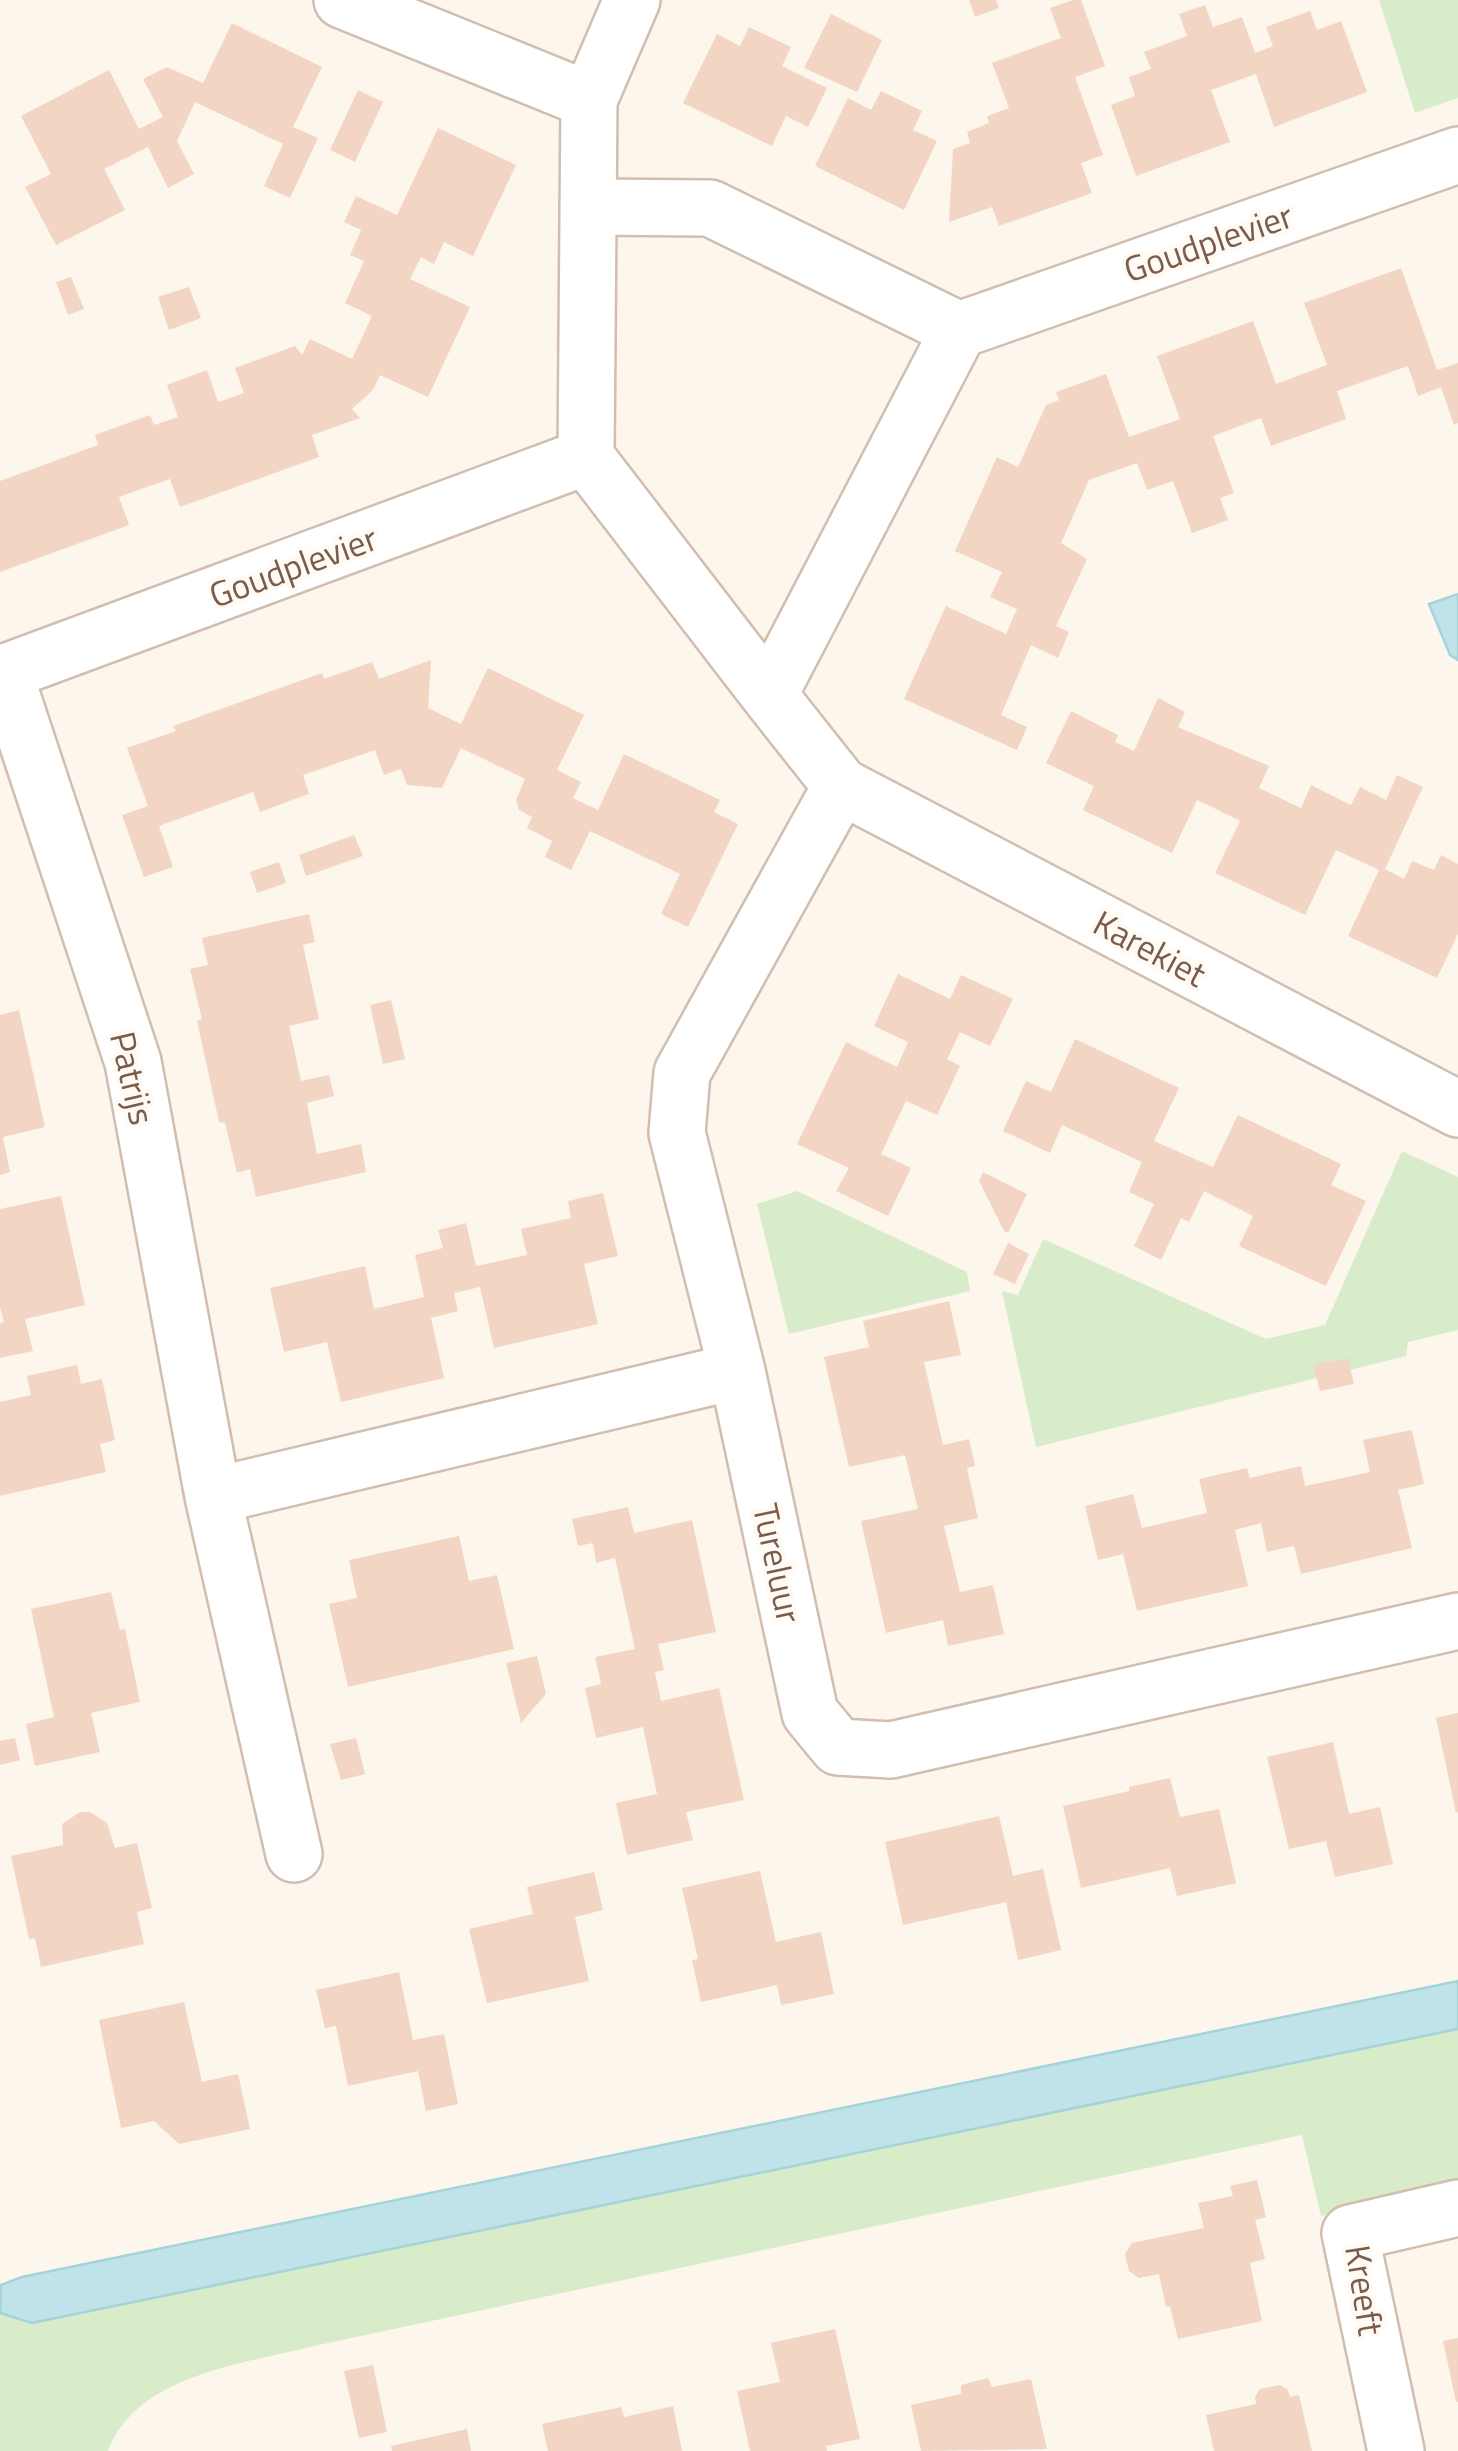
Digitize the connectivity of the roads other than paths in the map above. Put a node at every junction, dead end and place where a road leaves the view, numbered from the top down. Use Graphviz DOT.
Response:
graph roads {
  1 [pos="342,0"];
  2 [pos="632,0"];
  3 [pos="589,100"];
  4 [pos="1458,154"];
  5 [pos="588,207"];
  6 [pos="958,330"];
  7 [pos="586,458"];
  8 [pos="2,673"];
  9 [pos="768,695"];
  10 [pos="841,786"];
  11 [pos="1458,1109"];
  12 [pos="737,1372"];
  13 [pos="212,1496"];
  14 [pos="1458,1622"];
  15 [pos="294,1854"];
  16 [pos="1458,2208"];
  17 [pos="1396,2451"];
  1 -- 3 [label="street"];
  2 -- 3 [label="street"];
  3 -- 5 [label="street"];
  4 -- 6 [label="street, Goudplevier"];
  5 -- 6 [label="street"];
  5 -- 7 [label="street"];
  6 -- 9 [label="street"];
  7 -- 8 [label="street, Goudplevier"];
  7 -- 9 [label="street"];
  8 -- 13 [label="street, Patrijs"];
  9 -- 10 [label="street"];
  10 -- 11 [label="street, Karekiet"];
  10 -- 12 [label="street, Tureluur"];
  12 -- 13 [label="street"];
  12 -- 14 [label="street, Tureluur"];
  13 -- 15 [label="street, Patrijs"];
  16 -- 17 [label="street, Kreeft"];
}
